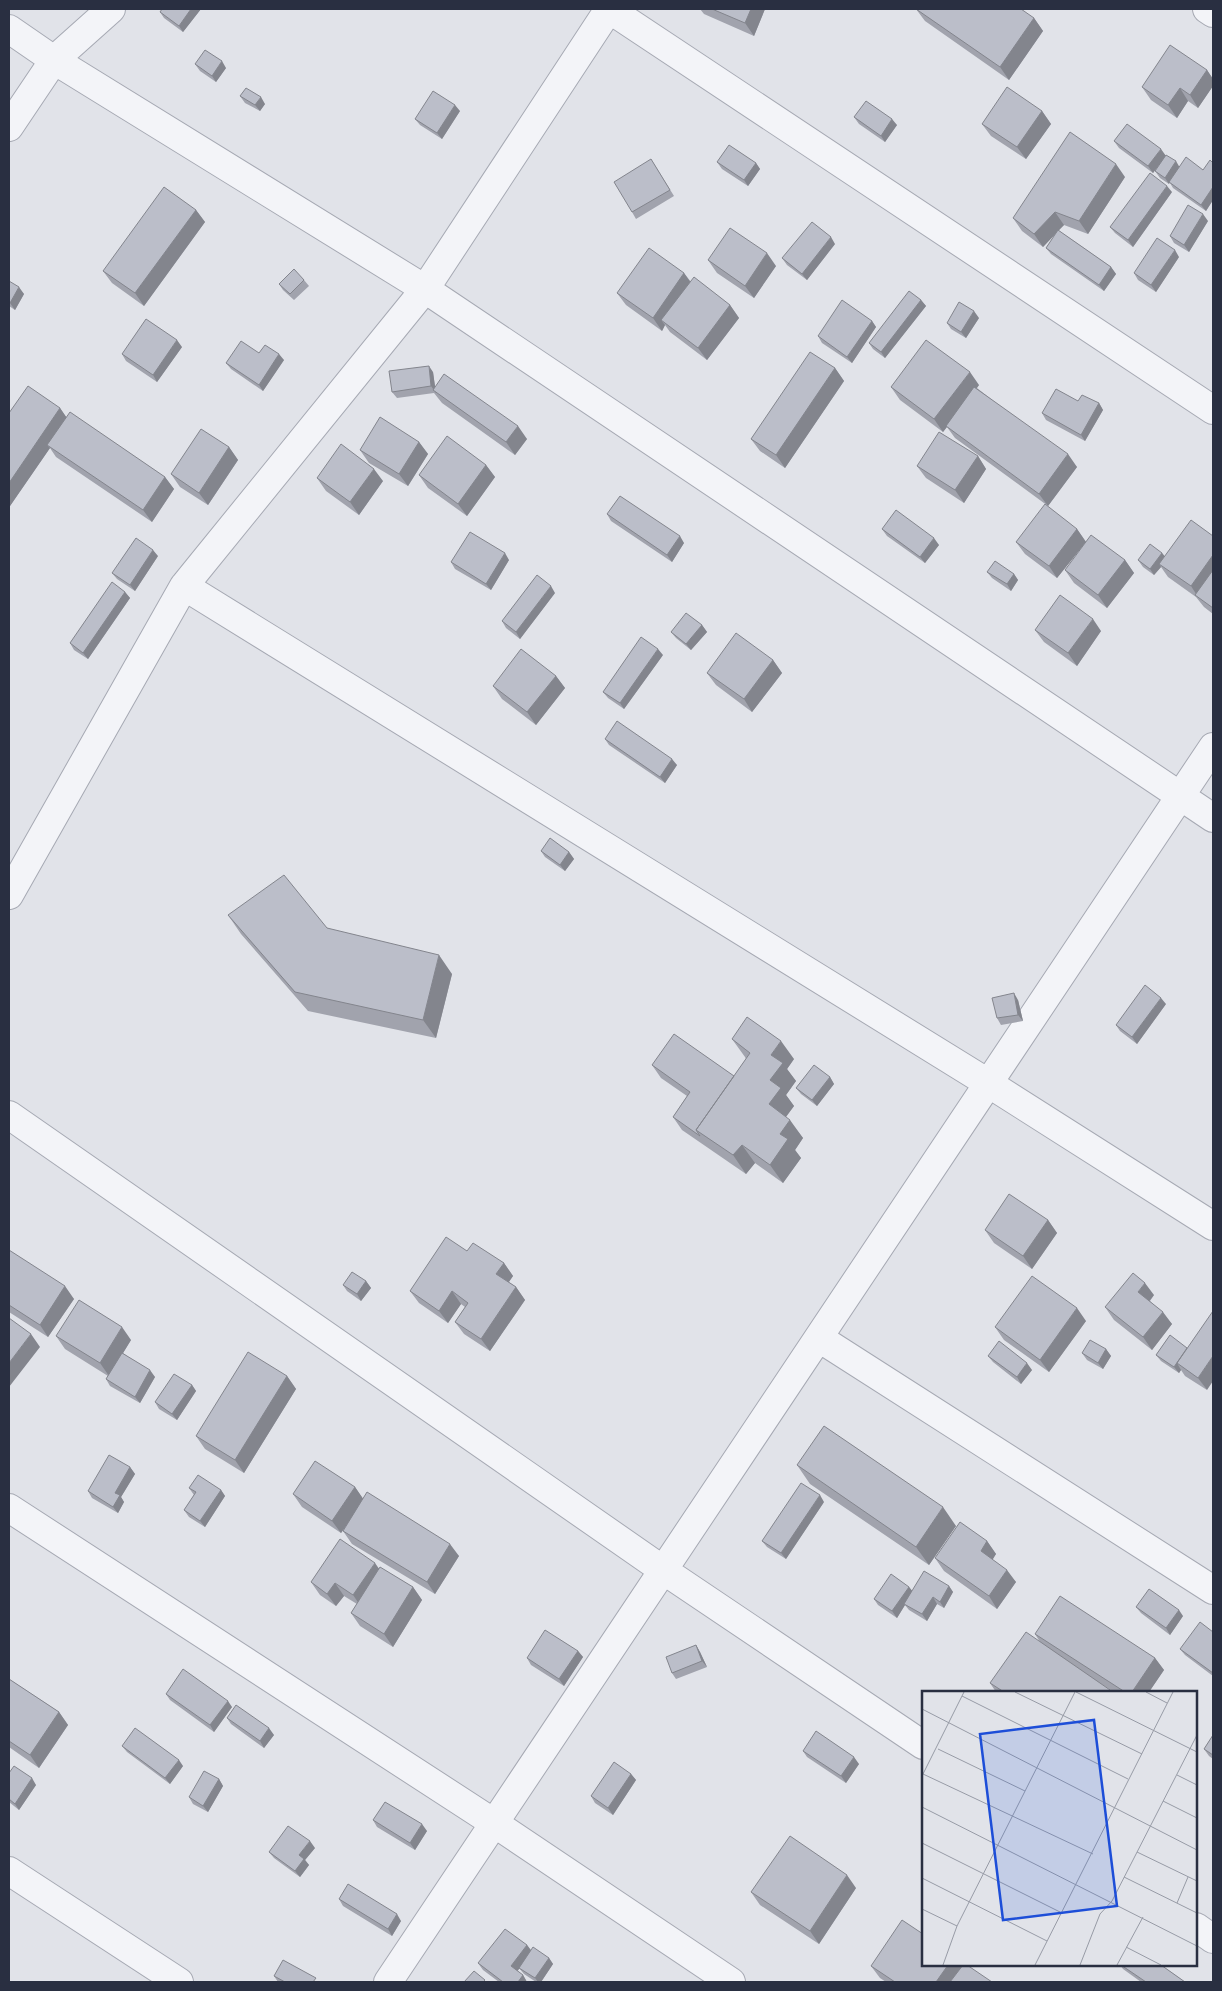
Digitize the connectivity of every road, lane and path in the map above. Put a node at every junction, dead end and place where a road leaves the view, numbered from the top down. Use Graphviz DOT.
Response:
graph roads {
  1 [pos="111,9"];
  2 [pos="609,9"];
  3 [pos="1207,9"];
  4 [pos="1213,13"];
  5 [pos="9,29"];
  6 [pos="54,60"];
  7 [pos="9,127"];
  8 [pos="425,289"];
  9 [pos="1213,410"];
  10 [pos="184,586"];
  11 [pos="1213,747"];
  12 [pos="1180,796"];
  13 [pos="1213,818"];
  14 [pos="9,895"];
  15 [pos="988,1083"];
  16 [pos="9,1115"];
  17 [pos="1213,1226"];
  18 [pos="819,1338"];
  19 [pos="9,1508"];
  20 [pos="663,1570"];
  21 [pos="1213,1590"];
  22 [pos="922,1744"];
  23 [pos="494,1823"];
  24 [pos="9,1871"];
  25 [pos="1197,1928"];
  26 [pos="1213,1939"];
  27 [pos="178,1982"];
  28 [pos="388,1982"];
  29 [pos="731,1982"];
  1 -- 6 [label="street"];
  2 -- 8 [label="street"];
  2 -- 9 [label="street"];
  3 -- 4 [label="street"];
  5 -- 6 [label="street"];
  6 -- 7 [label="street"];
  6 -- 8 [label="street"];
  8 -- 10 [label="street"];
  8 -- 12 [label="street"];
  10 -- 14 [label="street"];
  10 -- 15 [label="street"];
  11 -- 12 [label="street"];
  12 -- 13 [label="street"];
  12 -- 15 [label="street"];
  15 -- 17 [label="street"];
  15 -- 18 [label="street"];
  16 -- 20 [label="street"];
  18 -- 20 [label="street"];
  18 -- 21 [label="street"];
  19 -- 23 [label="street"];
  20 -- 22 [label="street"];
  20 -- 23 [label="street"];
  23 -- 28 [label="street"];
  23 -- 29 [label="street"];
  24 -- 27 [label="street"];
  25 -- 26 [label="street"];
}
